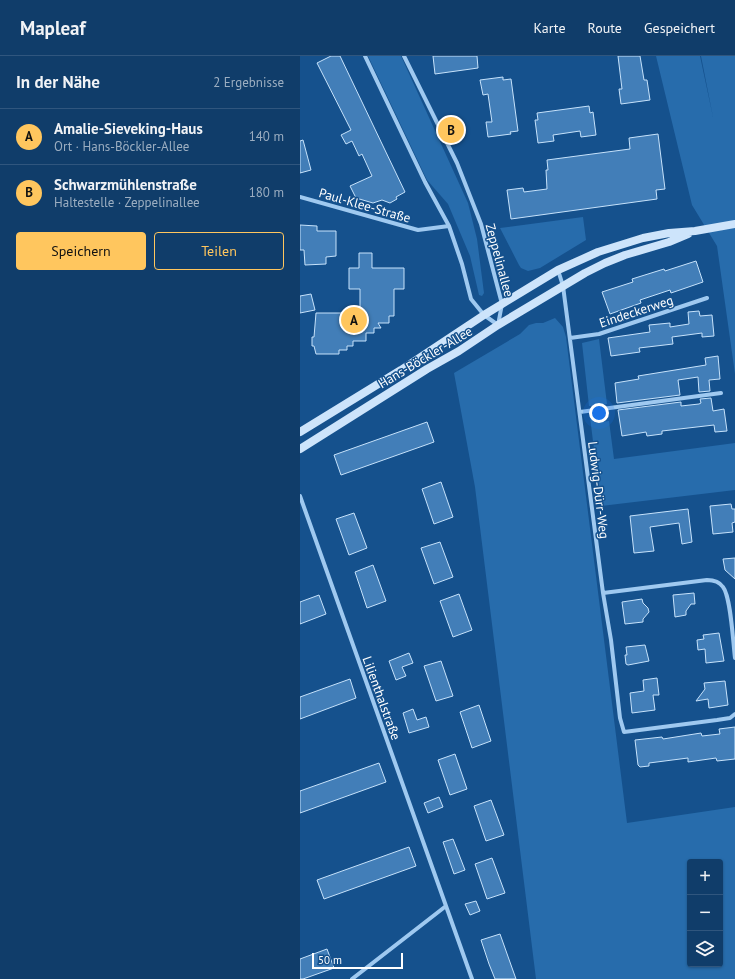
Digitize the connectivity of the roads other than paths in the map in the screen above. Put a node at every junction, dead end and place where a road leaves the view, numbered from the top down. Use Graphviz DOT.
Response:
graph roads {
  1 [pos="365,56"];
  2 [pos="404,56"];
  3 [pos="300,196"];
  4 [pos="735,224"];
  5 [pos="449,226"];
  6 [pos="696,232"];
  7 [pos="558,270"];
  8 [pos="563,286"];
  9 [pos="707,298"];
  10 [pos="502,304"];
  11 [pos="484,315"];
  12 [pos="498,325"];
  13 [pos="570,338"];
  14 [pos="720,393"];
  15 [pos="580,412"];
  16 [pos="300,432"];
  17 [pos="300,449"];
  18 [pos="300,496"];
  19 [pos="603,593"];
  20 [pos="735,658"];
  21 [pos="735,714"];
  22 [pos="446,906"];
  23 [pos="352,979"];
  24 [pos="472,979"];
  1 -- 5 [label="street"];
  2 -- 10 [label="street, Zeppelinallee"];
  3 -- 5 [label="street, Paul-Klee-Straße"];
  4 -- 6 [label="street"];
  5 -- 11 [label="street"];
  6 -- 7 [label="street, Hans-Böckler-Allee"];
  6 -- 8 [label="street, Hans-Böckler-Allee"];
  7 -- 8 [label="street, Ludwig-Dürr-Weg"];
  7 -- 10 [label="street, Hans-Böckler-Allee"];
  8 -- 12 [label="street, Hans-Böckler-Allee"];
  8 -- 13 [label="street, Ludwig-Dürr-Weg"];
  9 -- 13 [label="street, Eindeckerweg"];
  10 -- 11 [label="street, Hans-Böckler-Allee"];
  10 -- 12 [label="street, Zeppelinallee"];
  11 -- 12 [label="street"];
  11 -- 16 [label="street, Hans-Böckler-Allee"];
  12 -- 17 [label="street, Hans-Böckler-Allee"];
  13 -- 15 [label="street, Ludwig-Dürr-Weg"];
  14 -- 15 [label="street"];
  15 -- 19 [label="street, Ludwig-Dürr-Weg"];
  18 -- 22 [label="street, Lilienthalstraße"];
  19 -- 20 [label="street"];
  19 -- 21 [label="street, Ludwig-Dürr-Weg"];
  22 -- 23 [label="street"];
  22 -- 24 [label="street, Lilienthalstraße"];
}
